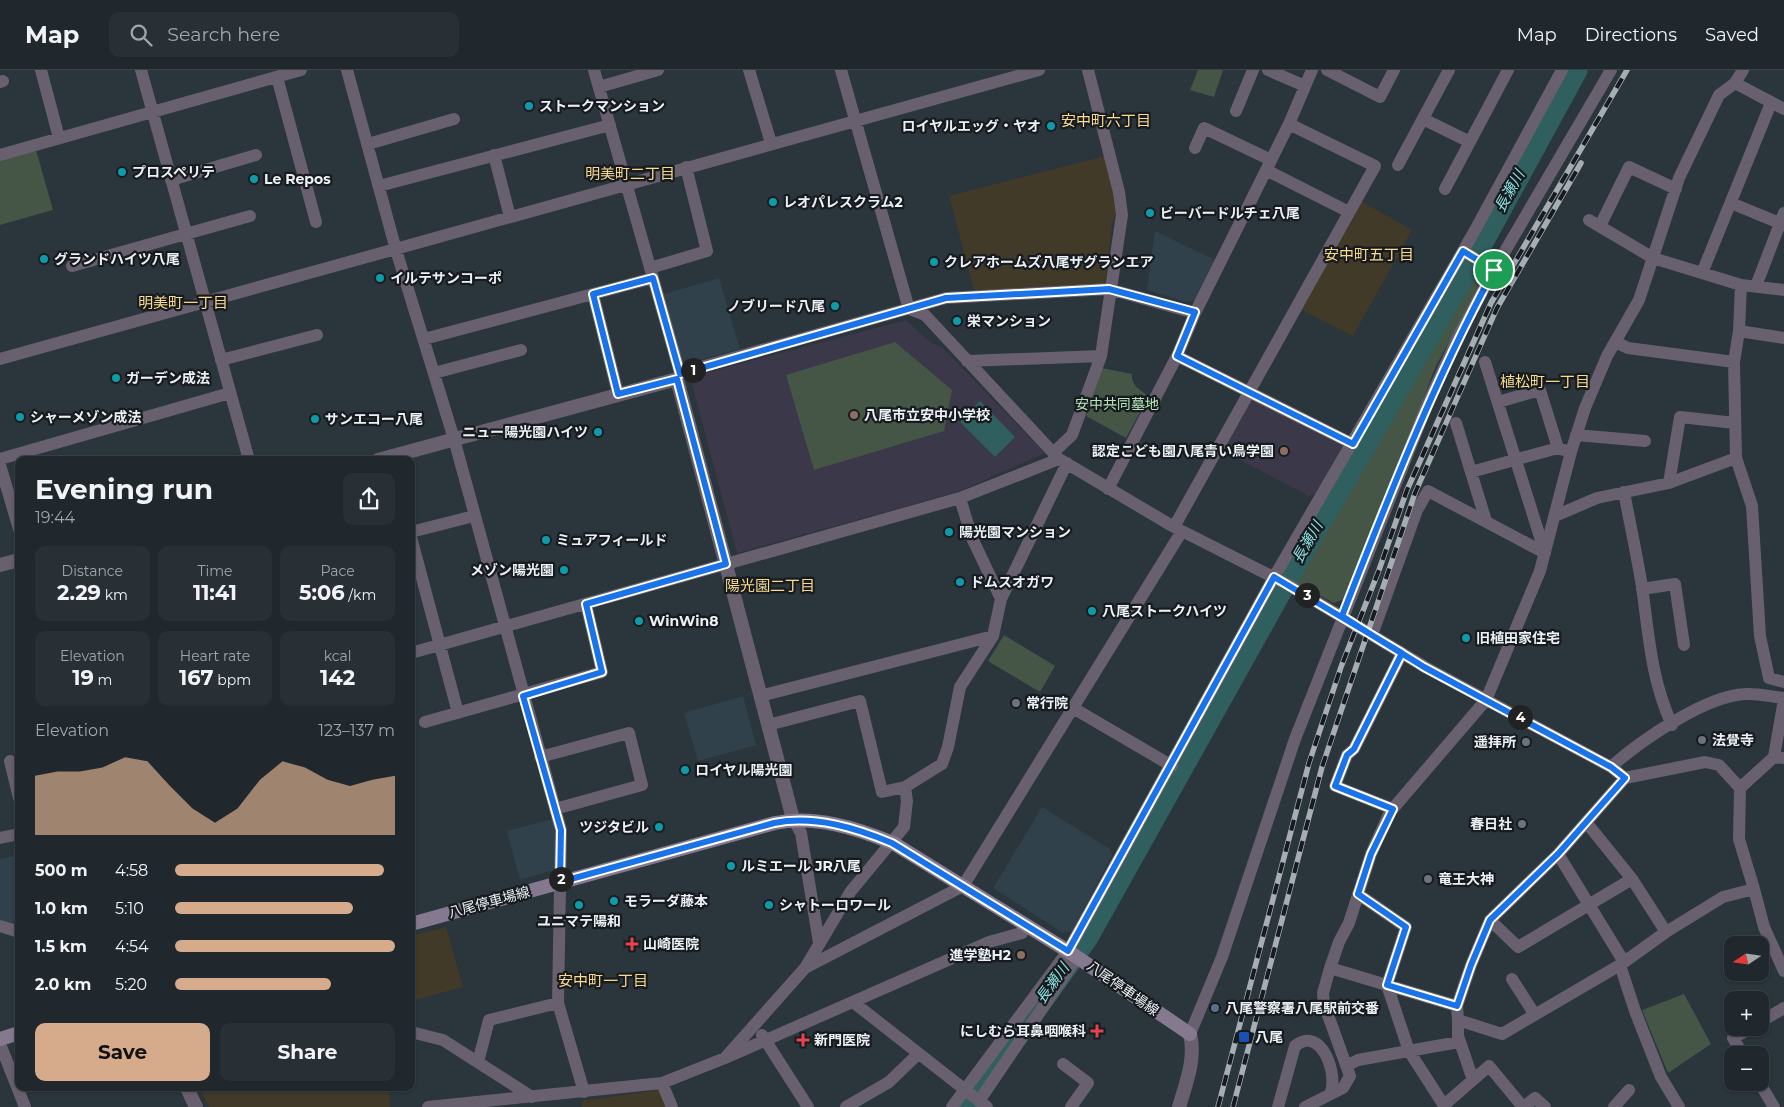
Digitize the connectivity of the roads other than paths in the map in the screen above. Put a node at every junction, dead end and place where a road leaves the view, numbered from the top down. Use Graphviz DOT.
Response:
graph roads {
  1 [pos="40,70"];
  2 [pos="141,70"];
  3 [pos="301,70"];
  4 [pos="348,70"];
  5 [pos="594,70"];
  6 [pos="658,70"];
  7 [pos="750,70"];
  8 [pos="841,70"];
  9 [pos="1039,70"];
  10 [pos="1088,70"];
  11 [pos="1253,70"];
  12 [pos="1268,70"];
  13 [pos="1312,70"];
  14 [pos="1327,70"];
  15 [pos="1394,70"];
  16 [pos="1448,70"];
  17 [pos="1508,70"];
  18 [pos="1562,70"];
  19 [pos="1611,70"];
  20 [pos="1743,70"];
  21 [pos="277,77"];
  22 [pos="1735,83"];
  23 [pos="1305,86"];
  24 [pos="599,87"];
  25 [pos="1771,103"];
  26 [pos="1784,109"];
  27 [pos="1236,111"];
  28 [pos="152,112"];
  29 [pos="454,119"];
  30 [pos="1422,119"];
  31 [pos="856,120"];
  32 [pos="610,124"];
  33 [pos="1289,124"];
  34 [pos="59,138"];
  35 [pos="1470,142"];
  36 [pos="771,143"];
  37 [pos="368,144"];
  38 [pos="1195,148"];
  39 [pos="256,154"];
  40 [pos="0,155"];
  41 [pos="494,156"];
  42 [pos="1268,165"];
  43 [pos="1398,165"];
  44 [pos="686,167"];
  45 [pos="171,180"];
  46 [pos="627,184"];
  47 [pos="379,186"];
  48 [pos="1445,189"];
  49 [pos="1676,190"];
  50 [pos="1731,203"];
  51 [pos="1349,212"];
  52 [pos="250,216"];
  53 [pos="510,217"];
  54 [pos="1783,221"];
  55 [pos="316,222"];
  56 [pos="186,234"];
  57 [pos="396,250"];
  58 [pos="1469,254"];
  59 [pos="1653,258"];
  60 [pos="72,266"];
  61 [pos="1494,270"];
  62 [pos="652,273"];
  63 [pos="1702,273"];
  64 [pos="1741,285"];
  65 [pos="1756,286"];
  66 [pos="1109,289"];
  67 [pos="1784,290"];
  68 [pos="593,294"];
  69 [pos="205,302"];
  70 [pos="909,308"];
  71 [pos="1195,312"];
  72 [pos="1739,331"];
  73 [pos="318,334"];
  74 [pos="1784,338"];
  75 [pos="424,339"];
  76 [pos="1615,342"];
  77 [pos="521,350"];
  78 [pos="1101,356"];
  79 [pos="1177,356"];
  80 [pos="0,359"];
  81 [pos="221,360"];
  82 [pos="967,362"];
  83 [pos="1485,362"];
  84 [pos="1734,362"];
  85 [pos="434,374"];
  86 [pos="678,376"];
  87 [pos="1250,390"];
  88 [pos="230,393"];
  89 [pos="618,394"];
  90 [pos="1498,402"];
  91 [pos="1456,423"];
  92 [pos="1735,423"];
  93 [pos="1576,436"];
  94 [pos="454,439"];
  95 [pos="1645,441"];
  96 [pos="1353,444"];
  97 [pos="1564,450"];
  98 [pos="248,456"];
  99 [pos="392,456"];
  100 [pos="1060,458"];
  101 [pos="1736,458"];
  102 [pos="0,459"];
  103 [pos="1515,460"];
  104 [pos="0,465"];
  105 [pos="1471,472"];
  106 [pos="1669,483"];
  107 [pos="1108,489"];
  108 [pos="4,492"];
  109 [pos="1624,492"];
  110 [pos="960,498"];
  111 [pos="15,503"];
  112 [pos="474,516"];
  113 [pos="1555,516"];
  114 [pos="1486,521"];
  115 [pos="1178,529"];
  116 [pos="415,531"];
  117 [pos="415,552"];
  118 [pos="1545,553"];
  119 [pos="15,561"];
  120 [pos="726,564"];
  121 [pos="0,565"];
  122 [pos="1280,580"];
  123 [pos="1642,589"];
  124 [pos="1001,599"];
  125 [pos="586,604"];
  126 [pos="1342,616"];
  127 [pos="504,627"];
  128 [pos="1372,635"];
  129 [pos="993,636"];
  130 [pos="440,645"];
  131 [pos="1684,645"];
  132 [pos="415,652"];
  133 [pos="1402,653"];
  134 [pos="1784,682"];
  135 [pos="523,696"];
  136 [pos="760,696"];
  137 [pos="1784,699"];
  138 [pos="1486,700"];
  139 [pos="1073,708"];
  140 [pos="458,713"];
  141 [pos="425,722"];
  142 [pos="768,725"];
  143 [pos="1672,725"];
  144 [pos="540,756"];
  145 [pos="1781,759"];
  146 [pos="10,761"];
  147 [pos="1172,766"];
  148 [pos="1611,767"];
  149 [pos="1625,778"];
  150 [pos="15,782"];
  151 [pos="905,787"];
  152 [pos="1740,788"];
  153 [pos="555,809"];
  154 [pos="1393,809"];
  155 [pos="793,819"];
  156 [pos="1586,822"];
  157 [pos="15,835"];
  158 [pos="0,838"];
  159 [pos="892,843"];
  160 [pos="1558,854"];
  161 [pos="1632,879"];
  162 [pos="560,882"];
  163 [pos="963,886"];
  164 [pos="1754,889"];
  165 [pos="1358,894"];
  166 [pos="1589,905"];
  167 [pos="1490,920"];
  168 [pos="415,923"];
  169 [pos="1027,925"];
  170 [pos="0,926"];
  171 [pos="15,931"];
  172 [pos="1666,932"];
  173 [pos="819,944"];
  174 [pos="1072,953"];
  175 [pos="1622,963"];
  176 [pos="805,968"];
  177 [pos="1330,968"];
  178 [pos="1784,971"];
  179 [pos="1512,979"];
  180 [pos="1387,985"];
  181 [pos="558,1002"];
  182 [pos="853,1002"];
  183 [pos="1457,1006"];
  184 [pos="1784,1008"];
  185 [pos="1535,1015"];
  186 [pos="1769,1017"];
  187 [pos="1458,1020"];
  188 [pos="756,1024"];
  189 [pos="415,1033"];
  190 [pos="1190,1034"];
  191 [pos="15,1035"];
  192 [pos="1737,1036"];
  193 [pos="0,1039"];
  194 [pos="766,1040"];
  195 [pos="1459,1042"];
  196 [pos="0,1044"];
  197 [pos="1738,1046"];
  198 [pos="1409,1051"];
  199 [pos="918,1054"];
  200 [pos="725,1058"];
  201 [pos="478,1062"];
  202 [pos="1063,1064"];
  203 [pos="1348,1065"];
  204 [pos="1473,1080"];
  205 [pos="15,1082"];
  206 [pos="662,1083"];
  207 [pos="1629,1090"];
  208 [pos="19,1091"];
  209 [pos="188,1091"];
  210 [pos="1764,1091"];
  211 [pos="584,1092"];
  212 [pos="1330,1094"];
  213 [pos="532,1097"];
  214 [pos="974,1098"];
  215 [pos="1282,1104"];
  216 [pos="473,1105"];
  217 [pos="1444,1106"];
  218 [pos="25,1107"];
  219 [pos="196,1107"];
  220 [pos="428,1107"];
  221 [pos="672,1107"];
  222 [pos="808,1107"];
  223 [pos="846,1107"];
  224 [pos="952,1107"];
  225 [pos="1071,1107"];
  226 [pos="1179,1107"];
  227 [pos="1305,1107"];
  228 [pos="1524,1107"];
  229 [pos="1544,1107"];
  230 [pos="1614,1107"];
  231 [pos="1678,1107"];
  232 [pos="1774,1107"];
  1 -- 34 [label="street"];
  2 -- 28 [label="street"];
  3 -- 21 [label="street"];
  4 -- 37 [label="street"];
  5 -- 24 [label="street"];
  6 -- 24 [label="street"];
  7 -- 36 [label="street"];
  8 -- 31 [label="street"];
  9 -- 31 [label="street"];
  10 -- 66 [label="street"];
  11 -- 27 [label="street"];
  12 -- 23 [label="street"];
  13 -- 23 [label="street"];
  14 -- 15 [label="street"];
  16 -- 30 [label="street"];
  17 -- 35 [label="street"];
  18 -- 58 [label="street"];
  19 -- 61 [label="street"];
  20 -- 22 [label="street"];
  21 -- 28 [label="street"];
  21 -- 55 [label="street"];
  22 -- 25 [label="street"];
  22 -- 49 [label="street"];
  23 -- 33 [label="street"];
  24 -- 32 [label="street"];
  25 -- 26 [label="street"];
  25 -- 50 [label="street"];
  28 -- 34 [label="street"];
  28 -- 45 [label="street"];
  29 -- 37 [label="street"];
  30 -- 35 [label="street"];
  30 -- 43 [label="street"];
  31 -- 36 [label="street"];
  31 -- 70 [label="street"];
  32 -- 41 [label="street"];
  32 -- 46 [label="street"];
  33 -- 42 [label="street"];
  33 -- 51 [label="street"];
  34 -- 40 [label="street"];
  35 -- 48 [label="street"];
  36 -- 44 [label="street"];
  37 -- 47 [label="street"];
  38 -- 42 [label="street"];
  39 -- 45 [label="street"];
  41 -- 47 [label="street"];
  41 -- 53 [label="street"];
  42 -- 51 [label="street"];
  42 -- 71 [label="street"];
  44 -- 46 [label="street"];
  44 -- 62 [label="street"];
  45 -- 56 [label="street"];
  46 -- 53 [label="street"];
  46 -- 62 [label="street"];
  47 -- 57 [label="street"];
  49 -- 59 [label="street"];
  49 -- 59 [label="street"];
  50 -- 54 [label="street"];
  50 -- 63 [label="street"];
  51 -- 87 [label="street"];
  52 -- 56 [label="street"];
  53 -- 57 [label="street"];
  54 -- 65 [label="street"];
  56 -- 60 [label="street"];
  56 -- 69 [label="street"];
  57 -- 69 [label="street"];
  57 -- 75 [label="street"];
  58 -- 61 [label="street"];
  58 -- 96 [label="street"];
  59 -- 63 [label="street"];
  59 -- 76 [label="street"];
  61 -- 126 [label="street"];
  62 -- 68 [label="street"];
  62 -- 86 [label="street"];
  63 -- 64 [label="street"];
  64 -- 65 [label="street"];
  64 -- 72 [label="street"];
  65 -- 67 [label="street"];
  66 -- 70 [label="street"];
  66 -- 71 [label="street"];
  66 -- 78 [label="street"];
  68 -- 75 [label="street"];
  68 -- 89 [label="street"];
  69 -- 80 [label="street"];
  69 -- 81 [label="street"];
  70 -- 82 [label="street"];
  70 -- 86 [label="street"];
  71 -- 79 [label="street"];
  72 -- 74 [label="street"];
  72 -- 84 [label="street"];
  73 -- 81 [label="street"];
  75 -- 85 [label="street"];
  76 -- 84 [label="street"];
  76 -- 93 [label="street"];
  77 -- 85 [label="street"];
  78 -- 82 [label="street"];
  78 -- 100 [label="street"];
  79 -- 87 [label="street"];
  79 -- 107 [label="street"];
  81 -- 88 [label="street"];
  82 -- 100 [label="street"];
  83 -- 90 [label="street"];
  84 -- 92 [label="street"];
  85 -- 94 [label="street"];
  86 -- 89 [label="street"];
  86 -- 120 [label="street"];
  87 -- 96 [label="street"];
  87 -- 115 [label="street"];
  88 -- 98 [label="street"];
  88 -- 102 [label="street"];
  89 -- 94 [label="street"];
  90 -- 97 [label="street"];
  90 -- 103 [label="street"];
  91 -- 105 [label="street"];
  92 -- 101 [label="street"];
  92 -- 106 [label="street"];
  93 -- 95 [label="street"];
  93 -- 97 [label="street"];
  94 -- 99 [label="street"];
  94 -- 112 [label="street"];
  96 -- 122 [label="street"];
  97 -- 103 [label="street"];
  97 -- 113 [label="street"];
  100 -- 107 [label="street"];
  100 -- 110 [label="street"];
  100 -- 124 [label="street"];
  101 -- 106 [label="street"];
  101 -- 134 [label="street"];
  103 -- 105 [label="street"];
  103 -- 118 [label="street"];
  104 -- 108 [label="street"];
  105 -- 114 [label="street"];
  106 -- 109 [label="street"];
  107 -- 115 [label="street"];
  108 -- 111 [label="street"];
  109 -- 113 [label="street"];
  109 -- 123 [label="street"];
  110 -- 120 [label="street"];
  110 -- 124 [label="street"];
  112 -- 116 [label="street"];
  112 -- 127 [label="street"];
  113 -- 118 [label="street"];
  114 -- 118 [label="street"];
  114 -- 128 [label="street"];
  115 -- 122 [label="street"];
  115 -- 139 [label="street"];
  117 -- 130 [label="street"];
  118 -- 138 [label="street"];
  119 -- 121 [label="street"];
  120 -- 125 [label="street"];
  120 -- 136 [label="street"];
  122 -- 126 [label="street"];
  122 -- 147 [label="street"];
  123 -- 131 [label="street"];
  123 -- 143 [label="street"];
  124 -- 129 [label="street"];
  125 -- 127 [label="street"];
  125 -- 135 [label="street"];
  126 -- 128 [label="street"];
  126 -- 190 [label="street"];
  127 -- 130 [label="street"];
  127 -- 135 [label="street"];
  128 -- 133 [label="street"];
  129 -- 136 [label="street"];
  129 -- 151 [label="street"];
  130 -- 132 [label="street"];
  130 -- 140 [label="street"];
  133 -- 138 [label="street"];
  133 -- 154 [label="street"];
  135 -- 140 [label="street"];
  135 -- 144 [label="street"];
  136 -- 142 [label="street"];
  137 -- 143 [label="street"];
  137 -- 145 [label="street"];
  138 -- 148 [label="street"];
  138 -- 154 [label="street"];
  139 -- 147 [label="street"];
  139 -- 163 [label="street"];
  140 -- 141 [label="street"];
  142 -- 151 [label="street"];
  142 -- 155 [label="street"];
  143 -- 148 [label="street"];
  144 -- 153 [label="street"];
  144 -- 153 [label="street"];
  145 -- 152 [label="street"];
  146 -- 150 [label="street"];
  147 -- 174 [label="street"];
  148 -- 149 [label="street"];
  149 -- 152 [label="street"];
  149 -- 156 [label="street"];
  151 -- 159 [label="street"];
  152 -- 164 [label="street"];
  153 -- 162 [label="street"];
  154 -- 165 [label="street"];
  155 -- 159 [label="main road, 八尾停車場線"];
  155 -- 162 [label="main road, 八尾停車場線"];
  155 -- 173 [label="street"];
  156 -- 160 [label="street"];
  156 -- 161 [label="street"];
  157 -- 158 [label="street"];
  159 -- 163 [label="main road, 八尾停車場線"];
  159 -- 173 [label="street"];
  160 -- 166 [label="street"];
  160 -- 167 [label="street"];
  161 -- 166 [label="street"];
  161 -- 172 [label="street"];
  162 -- 168 [label="main road, 八尾停車場線"];
  162 -- 181 [label="street"];
  163 -- 169 [label="main road, 八尾停車場線"];
  163 -- 176 [label="street"];
  164 -- 172 [label="street"];
  164 -- 178 [label="street"];
  165 -- 177 [label="street"];
  165 -- 180 [label="street"];
  166 -- 167 [label="street"];
  166 -- 175 [label="street"];
  167 -- 183 [label="street"];
  169 -- 174 [label="main road, 八尾停車場線"];
  169 -- 182 [label="street"];
  170 -- 171 [label="street"];
  172 -- 175 [label="street"];
  173 -- 176 [label="street"];
  174 -- 190 [label="main road, 八尾停車場線"];
  174 -- 214 [label="street"];
  174 -- 214 [label="street"];
  175 -- 185 [label="street"];
  175 -- 231 [label="street"];
  176 -- 188 [label="street"];
  177 -- 180 [label="street"];
  177 -- 203 [label="street"];
  179 -- 185 [label="street"];
  180 -- 183 [label="street"];
  180 -- 198 [label="street"];
  181 -- 201 [label="street"];
  181 -- 211 [label="street"];
  182 -- 194 [label="street"];
  182 -- 199 [label="street"];
  183 -- 187 [label="street"];
  184 -- 186 [label="street"];
  185 -- 187 [label="street"];
  187 -- 195 [label="street"];
  188 -- 194 [label="street"];
  188 -- 200 [label="street"];
  189 -- 201 [label="street"];
  190 -- 226 [label="street"];
  191 -- 193 [label="main road"];
  192 -- 197 [label="street"];
  194 -- 200 [label="street"];
  194 -- 222 [label="street"];
  195 -- 198 [label="street"];
  195 -- 204 [label="street"];
  196 -- 205 [label="street"];
  198 -- 203 [label="street"];
  198 -- 217 [label="street"];
  199 -- 214 [label="street"];
  199 -- 223 [label="street"];
  200 -- 206 [label="street"];
  201 -- 213 [label="street"];
  202 -- 225 [label="street"];
  203 -- 212 [label="street"];
  204 -- 217 [label="street"];
  204 -- 228 [label="street"];
  206 -- 211 [label="street"];
  206 -- 221 [label="street"];
  207 -- 230 [label="street"];
  208 -- 218 [label="street"];
  209 -- 219 [label="street"];
  210 -- 232 [label="street"];
  211 -- 213 [label="street"];
  212 -- 215 [label="street"];
  212 -- 227 [label="street"];
  213 -- 216 [label="street"];
  214 -- 224 [label="street"];
  216 -- 220 [label="street"];
  228 -- 229 [label="street"];
}
